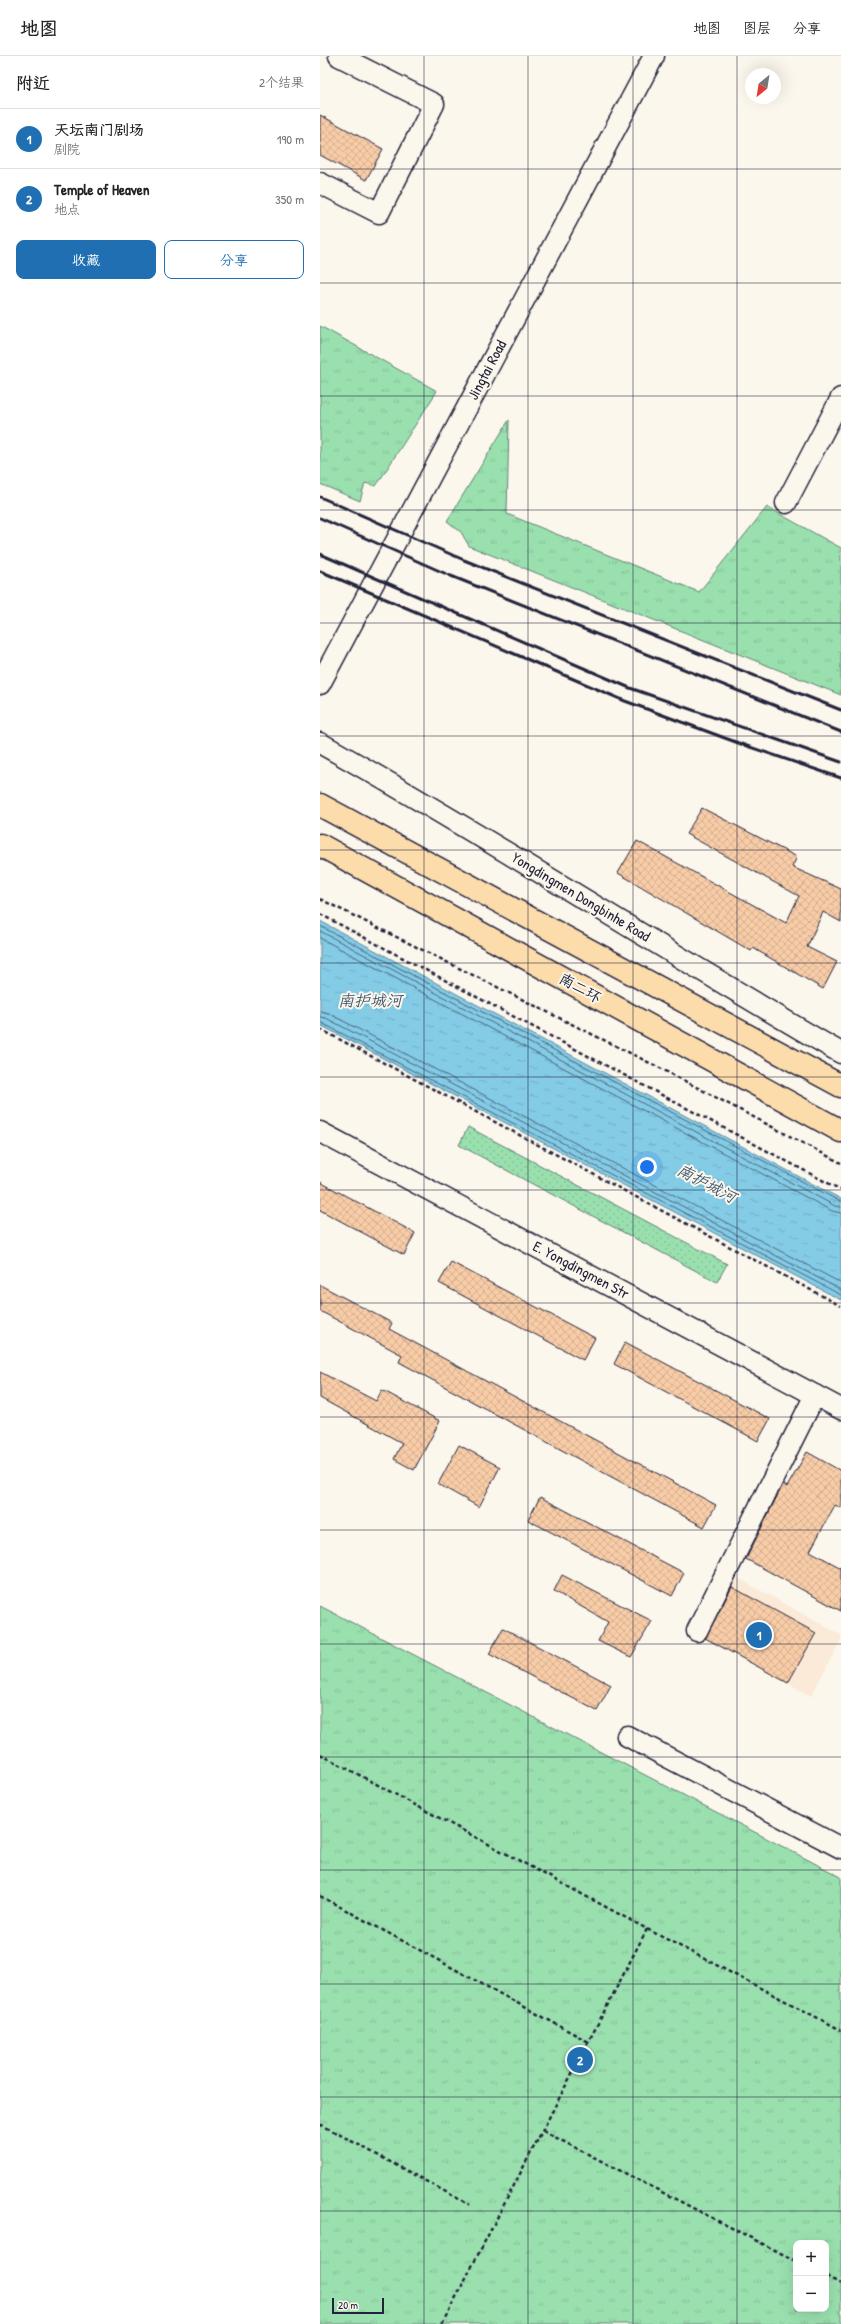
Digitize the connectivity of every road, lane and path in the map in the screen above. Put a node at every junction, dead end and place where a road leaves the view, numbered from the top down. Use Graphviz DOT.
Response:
graph roads {
  1 [pos="339,56"];
  2 [pos="654,56"];
  3 [pos="320,183"];
  4 [pos="841,398"];
  5 [pos="786,503"];
  6 [pos="320,684"];
  7 [pos="320,743"];
  8 [pos="320,805"];
  9 [pos="320,845"];
  10 [pos="320,899"];
  11 [pos="320,914"];
  12 [pos="320,1030"];
  13 [pos="841,1053"];
  14 [pos="841,1086"];
  15 [pos="841,1131"];
  16 [pos="320,1132"];
  17 [pos="841,1163"];
  18 [pos="841,1190"];
  19 [pos="841,1306"];
  20 [pos="815,1395"];
  21 [pos="841,1409"];
  22 [pos="697,1631"];
  23 [pos="627,1736"];
  24 [pos="320,1754"];
  25 [pos="841,1848"];
  26 [pos="320,1896"];
  27 [pos="647,1929"];
  28 [pos="841,2030"];
  29 [pos="589,2042"];
  30 [pos="320,2124"];
  31 [pos="543,2131"];
  32 [pos="470,2205"];
  33 [pos="793,2259"];
  34 [pos="829,2278"];
  35 [pos="841,2284"];
  36 [pos="442,2324"];
  1 -- 3 [label="street"];
  2 -- 6 [label="street, Jingtai Road"];
  4 -- 5 [label="street"];
  7 -- 13 [label="street, Yongdingmen Dongbinhe Road"];
  8 -- 14 [label="highway"];
  9 -- 15 [label="highway, 南二环"];
  10 -- 17 [label="path"];
  11 -- 18 [label="path"];
  12 -- 19 [label="path"];
  16 -- 20 [label="street, E. Yongdingmen Str"];
  20 -- 21 [label="street, E. Yongdingmen Str"];
  20 -- 22 [label="street"];
  23 -- 25 [label="street"];
  24 -- 27 [label="path"];
  26 -- 29 [label="path"];
  27 -- 28 [label="path"];
  27 -- 29 [label="path"];
  29 -- 31 [label="path"];
  30 -- 32 [label="path"];
  31 -- 33 [label="path"];
  31 -- 36 [label="path"];
  34 -- 35 [label="path"];
}
